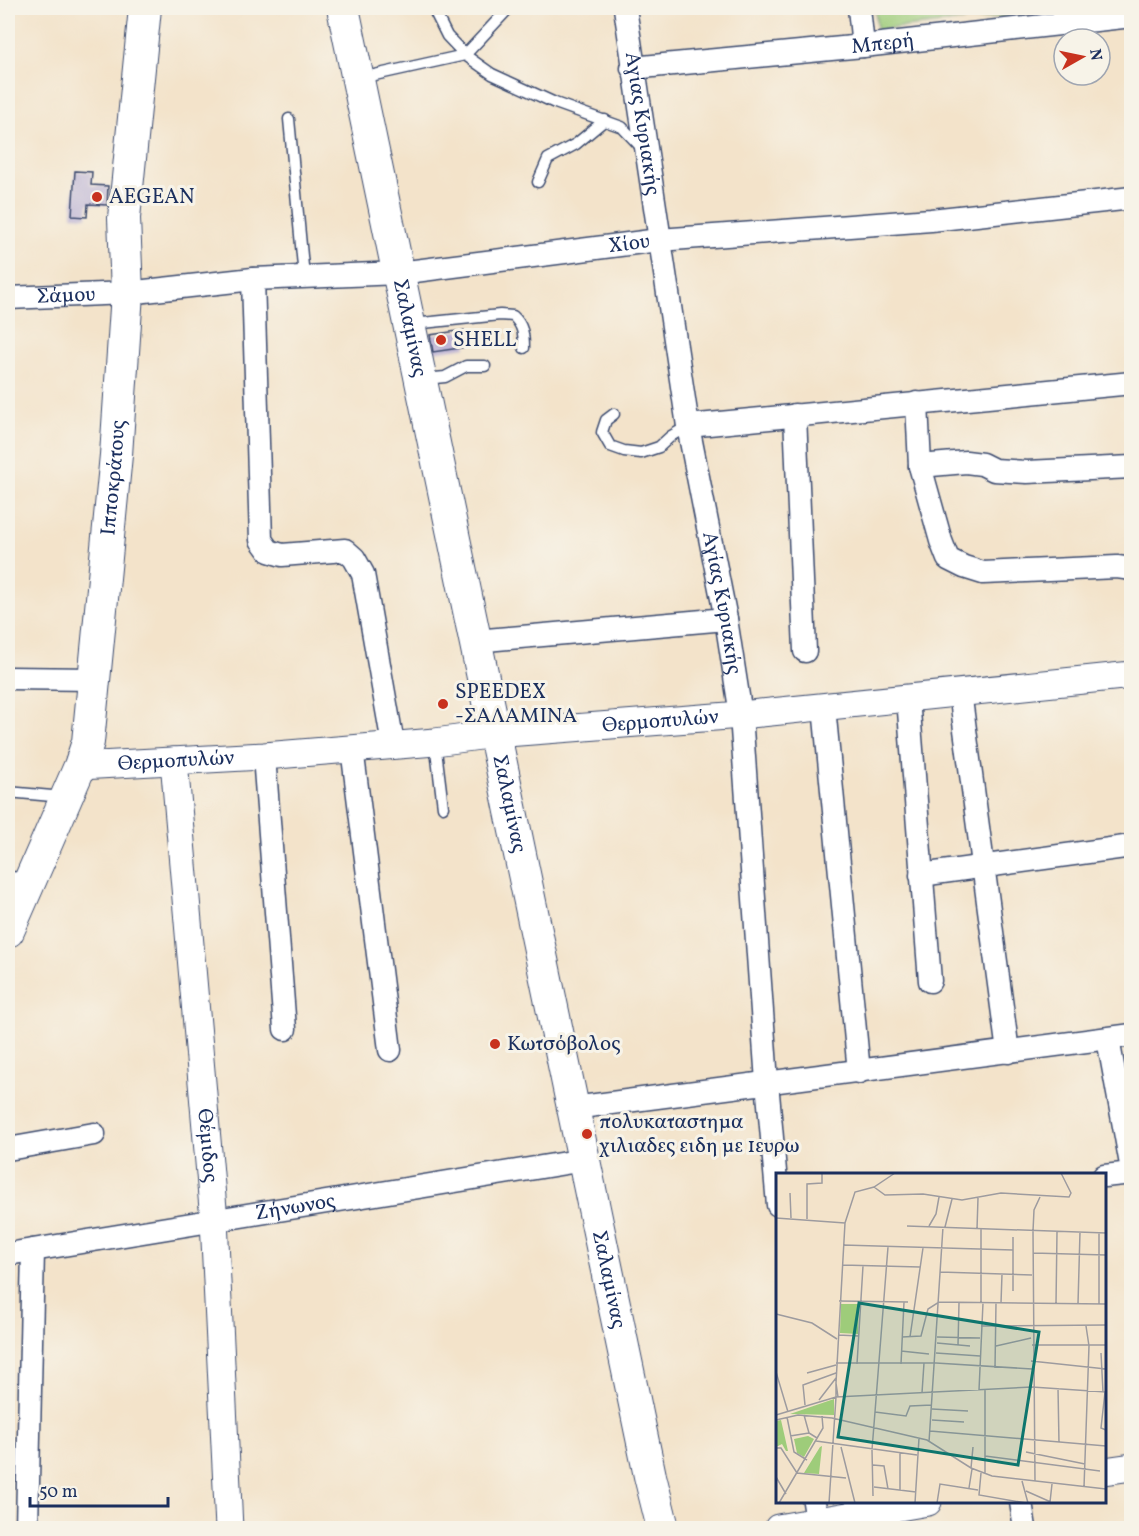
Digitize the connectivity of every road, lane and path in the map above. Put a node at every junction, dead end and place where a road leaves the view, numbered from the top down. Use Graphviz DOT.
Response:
graph roads {
  1 [pos="146,8"];
  2 [pos="343,8"];
  3 [pos="434,8"];
  4 [pos="509,8"];
  5 [pos="625,8"];
  6 [pos="859,8"];
  7 [pos="1131,16"];
  8 [pos="863,45"];
  9 [pos="465,55"];
  10 [pos="632,68"];
  11 [pos="358,78"];
  12 [pos="289,119"];
  13 [pos="605,120"];
  14 [pos="646,152"];
  15 [pos="538,182"];
  16 [pos="1131,198"];
  17 [pos="659,240"];
  18 [pos="399,273"];
  19 [pos="304,277"];
  20 [pos="253,279"];
  21 [pos="127,293"];
  22 [pos="8,298"];
  23 [pos="410,325"];
  24 [pos="524,348"];
  25 [pos="485,366"];
  26 [pos="421,380"];
  27 [pos="1131,383"];
  28 [pos="917,403"];
  29 [pos="614,414"];
  30 [pos="795,415"];
  31 [pos="688,426"];
  32 [pos="920,466"];
  33 [pos="1131,467"];
  34 [pos="1131,569"];
  35 [pos="726,619"];
  36 [pos="474,641"];
  37 [pos="806,651"];
  38 [pos="1131,675"];
  39 [pos="8,678"];
  40 [pos="95,679"];
  41 [pos="960,692"];
  42 [pos="908,698"];
  43 [pos="824,706"];
  44 [pos="741,715"];
  45 [pos="495,734"];
  46 [pos="435,741"];
  47 [pos="393,744"];
  48 [pos="352,748"];
  49 [pos="264,756"];
  50 [pos="174,761"];
  51 [pos="80,766"];
  52 [pos="8,792"];
  53 [pos="66,798"];
  54 [pos="443,807"];
  55 [pos="1131,846"];
  56 [pos="982,867"];
  57 [pos="921,875"];
  58 [pos="20,877"];
  59 [pos="8,931"];
  60 [pos="930,981"];
  61 [pos="285,1029"];
  62 [pos="1131,1035"];
  63 [pos="1108,1039"];
  64 [pos="390,1050"];
  65 [pos="1008,1052"];
  66 [pos="859,1072"];
  67 [pos="767,1082"];
  68 [pos="573,1108"];
  69 [pos="94,1134"];
  70 [pos="8,1149"];
  71 [pos="585,1160"];
  72 [pos="1131,1172"];
  73 [pos="1106,1176"];
  74 [pos="776,1193"];
  75 [pos="214,1220"];
  76 [pos="33,1250"];
  77 [pos="8,1254"];
  78 [pos="1131,1467"];
  79 [pos="1106,1471"];
  80 [pos="926,1503"];
  81 [pos="1021,1503"];
  82 [pos="816,1511"];
  83 [pos="888,1518"];
  84 [pos="27,1528"];
  85 [pos="229,1528"];
  86 [pos="663,1528"];
  87 [pos="778,1528"];
  88 [pos="1025,1528"];
  1 -- 21 [label="main road, Ιπποκράτους"];
  2 -- 11 [label="main road, Σαλαμίνας"];
  3 -- 9 [label="lane"];
  4 -- 9 [label="lane"];
  5 -- 10 [label="street, Αγίας Κυριακής"];
  6 -- 8 [label="street"];
  7 -- 8 [label="street, Μπερή"];
  8 -- 10 [label="street, Μπερή"];
  9 -- 11 [label="lane"];
  9 -- 13 [label="lane"];
  10 -- 14 [label="street, Αγίας Κυριακής"];
  11 -- 18 [label="main road, Σαλαμίνας"];
  12 -- 19 [label="lane"];
  13 -- 14 [label="lane"];
  13 -- 15 [label="lane"];
  14 -- 17 [label="street, Αγίας Κυριακής"];
  16 -- 17 [label="street, Χίου"];
  17 -- 18 [label="street, Χίου"];
  17 -- 31 [label="street, Αγίας Κυριακής"];
  18 -- 19 [label="street, Χίου"];
  18 -- 23 [label="main road, Σαλαμίνας"];
  19 -- 20 [label="street, Χίου"];
  20 -- 21 [label="street, Χίου"];
  20 -- 47 [label="street"];
  21 -- 22 [label="street, Σάμου"];
  21 -- 40 [label="main road, Ιπποκράτους"];
  23 -- 24 [label="lane"];
  23 -- 26 [label="main road, Σαλαμίνας"];
  25 -- 26 [label="lane"];
  26 -- 36 [label="main road, Σαλαμίνας"];
  27 -- 28 [label="street"];
  28 -- 30 [label="street"];
  28 -- 32 [label="street"];
  29 -- 31 [label="lane"];
  30 -- 31 [label="street"];
  30 -- 37 [label="street"];
  31 -- 35 [label="street, Αγίας Κυριακής"];
  32 -- 33 [label="street"];
  32 -- 34 [label="street"];
  35 -- 36 [label="street"];
  35 -- 44 [label="street, Αγίας Κυριακής"];
  36 -- 45 [label="main road, Σαλαμίνας"];
  38 -- 41 [label="street, Θερμοπυλών"];
  39 -- 40 [label="street"];
  40 -- 51 [label="main road, Ιπποκράτους"];
  41 -- 42 [label="street, Θερμοπυλών"];
  41 -- 56 [label="street"];
  42 -- 43 [label="street, Θερμοπυλών"];
  42 -- 57 [label="street"];
  43 -- 44 [label="street, Θερμοπυλών"];
  43 -- 66 [label="street"];
  44 -- 45 [label="street, Θερμοπυλών"];
  44 -- 67 [label="street, Αγίας Κυριακής"];
  45 -- 46 [label="street, Θερμοπυλών"];
  45 -- 68 [label="main road, Σαλαμίνας"];
  46 -- 47 [label="street, Θερμοπυλών"];
  46 -- 54 [label="lane"];
  47 -- 48 [label="street, Θερμοπυλών"];
  48 -- 49 [label="street, Θερμοπυλών"];
  48 -- 64 [label="street"];
  49 -- 50 [label="street, Θερμοπυλών"];
  49 -- 61 [label="street"];
  50 -- 51 [label="street, Θερμοπυλών"];
  50 -- 75 [label="street, Θέμιδος"];
  51 -- 53 [label="main road, Ιπποκράτους"];
  52 -- 53 [label="lane"];
  53 -- 58 [label="main road, Ιπποκράτους"];
  55 -- 56 [label="street"];
  56 -- 57 [label="street"];
  56 -- 65 [label="street"];
  57 -- 60 [label="street"];
  58 -- 59 [label="main road, Ιπποκράτους"];
  62 -- 63 [label="street"];
  63 -- 65 [label="street"];
  63 -- 72 [label="street"];
  65 -- 66 [label="street"];
  66 -- 67 [label="street"];
  67 -- 68 [label="street"];
  67 -- 74 [label="street, Αγίας Κυριακής"];
  68 -- 71 [label="main road, Σαλαμίνας"];
  69 -- 70 [label="street"];
  71 -- 75 [label="street, Ζήνωνος"];
  71 -- 86 [label="main road, Σαλαμίνας"];
  72 -- 73 [label="street"];
  75 -- 76 [label="street, Ζήνωνος"];
  75 -- 85 [label="street, Θέμιδος"];
  76 -- 77 [label="street, Ζήνωνος"];
  76 -- 84 [label="street"];
  78 -- 79 [label="street"];
  80 -- 83 [label="street"];
  81 -- 88 [label="street"];
  82 -- 83 [label="street"];
  82 -- 87 [label="street"];
}
